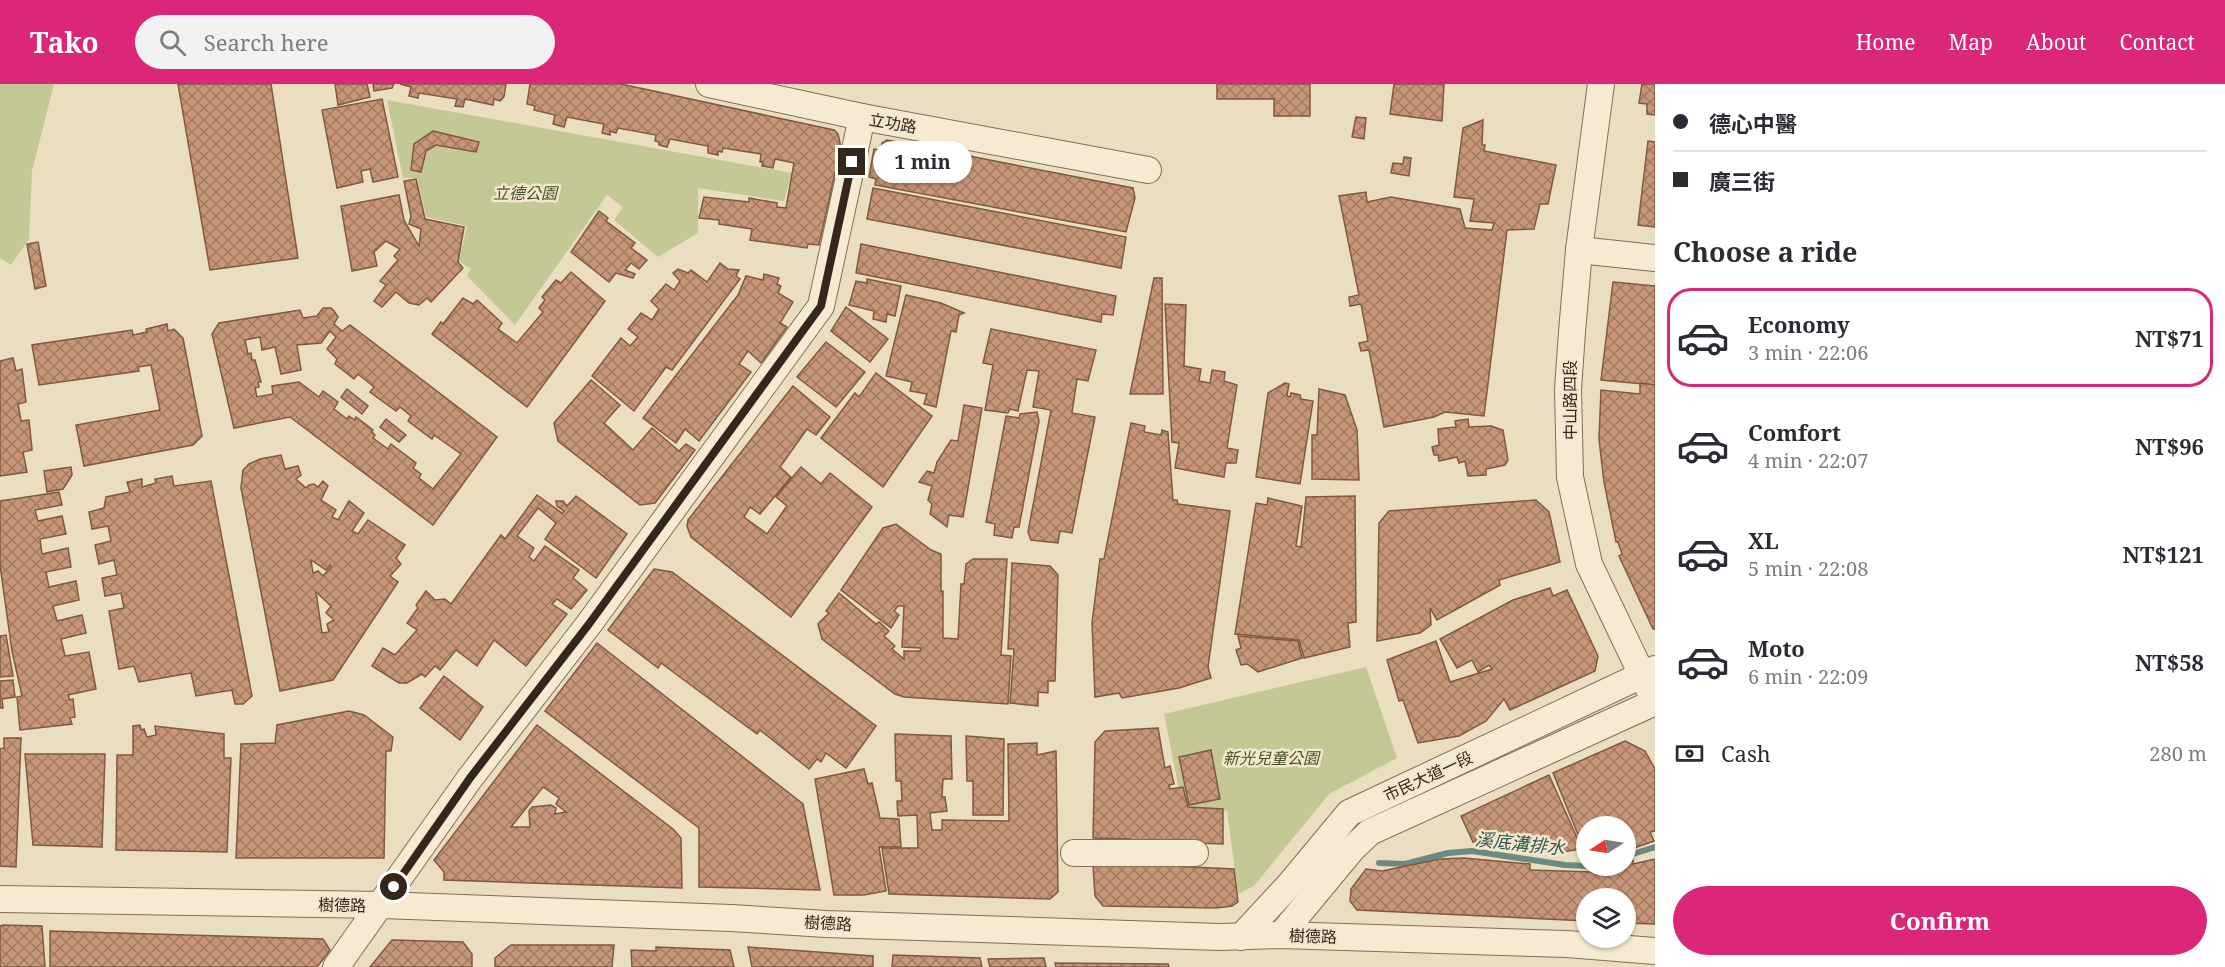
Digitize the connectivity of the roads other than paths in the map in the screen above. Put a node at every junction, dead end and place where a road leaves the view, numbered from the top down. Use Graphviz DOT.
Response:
graph roads {
  1 [pos="709,84"];
  2 [pos="1601,84"];
  3 [pos="861,117"];
  4 [pos="1148,170"];
  5 [pos="1579,250"];
  6 [pos="1655,258"];
  7 [pos="1649,673"];
  8 [pos="1655,702"];
  9 [pos="1195,853"];
  10 [pos="1074,854"];
  11 [pos="0,899"];
  12 [pos="382,905"];
  13 [pos="1281,935"];
  14 [pos="1241,937"];
  15 [pos="1655,951"];
  16 [pos="1566,956"];
  17 [pos="336,967"];
  1 -- 3 [label="street, 立功路"];
  2 -- 5 [label="street, 中山路四段"];
  3 -- 4 [label="street, 立功路"];
  3 -- 12 [label="street"];
  5 -- 6 [label="street"];
  5 -- 7 [label="street, 中山路四段"];
  7 -- 8 [label="street, 中山路四段"];
  7 -- 14 [label="street, 市民大道一段"];
  8 -- 13 [label="street, 市民大道一段"];
  9 -- 10 [label="street"];
  11 -- 12 [label="street, 樹德路"];
  12 -- 14 [label="street, 樹德路"];
  12 -- 17 [label="street"];
  13 -- 14 [label="street, 樹德路"];
  13 -- 16 [label="street, 樹德路"];
  15 -- 16 [label="street, 樹德路"];
}
